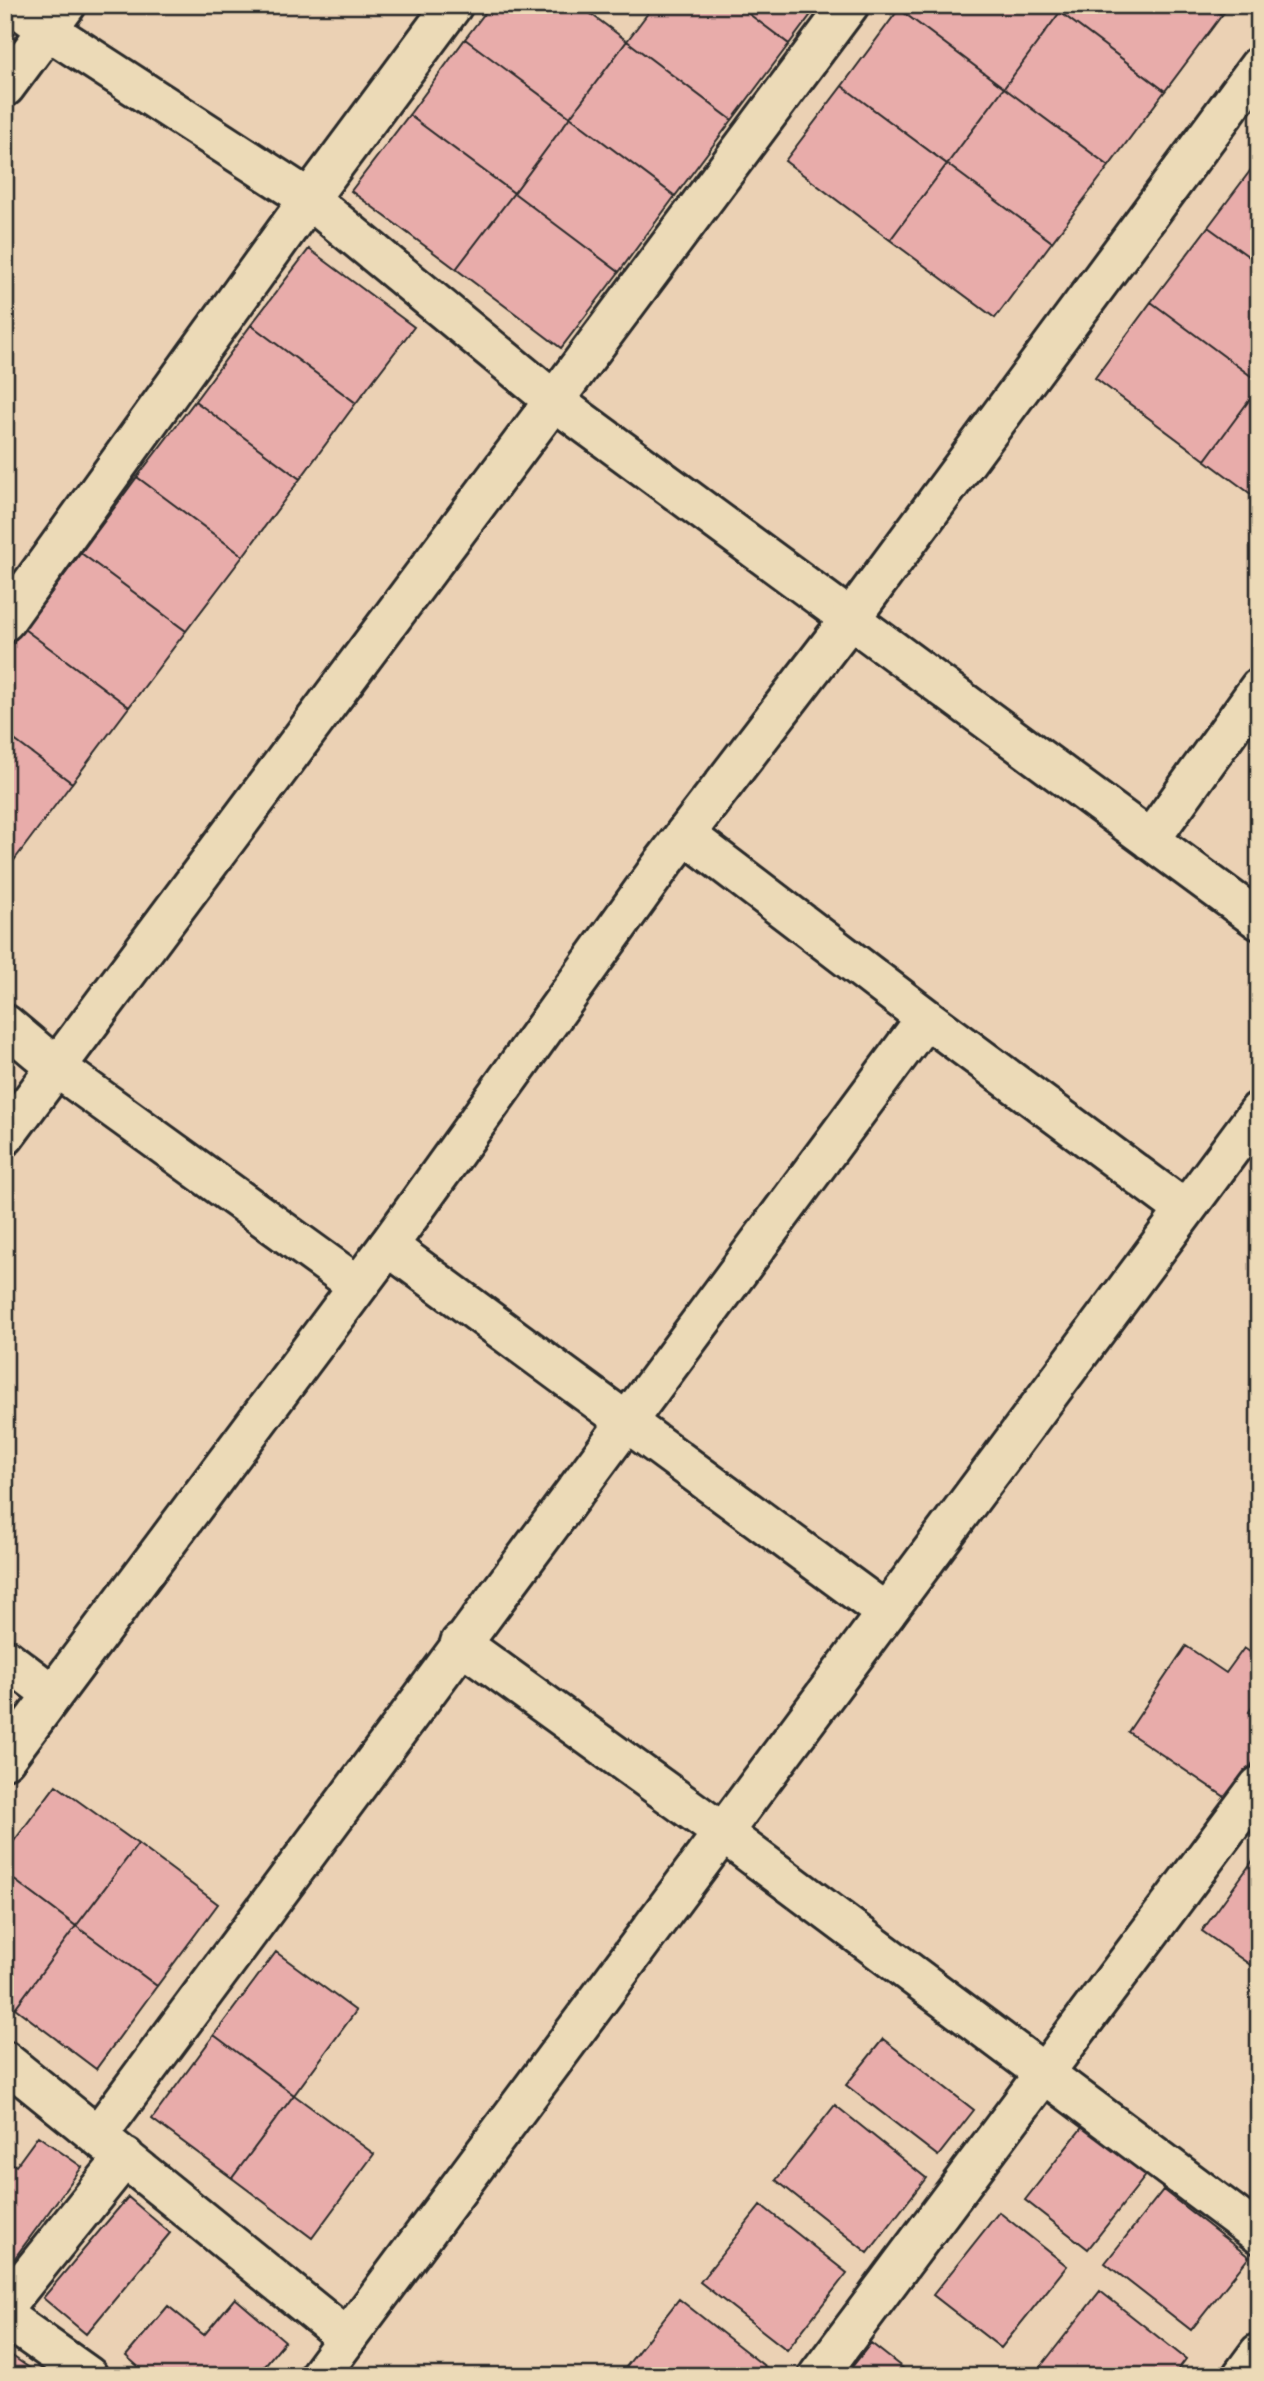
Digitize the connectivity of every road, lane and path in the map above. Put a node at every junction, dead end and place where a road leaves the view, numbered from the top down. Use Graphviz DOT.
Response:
graph roads {
  1 [pos="14,5"];
  2 [pos="453,5"];
  3 [pos="849,5"];
  4 [pos="57,18"];
  5 [pos="1259,66"];
  6 [pos="5,87"];
  7 [pos="309,199"];
  8 [pos="553,400"];
  9 [pos="850,619"];
  10 [pos="5,621"];
  11 [pos="1259,688"];
  12 [pos="685,834"];
  13 [pos="1150,840"];
  14 [pos="1259,920"];
  15 [pos="926,1017"];
  16 [pos="5,1024"];
  17 [pos="56,1067"];
  18 [pos="1259,1111"];
  19 [pos="5,1136"];
  20 [pos="1185,1210"];
  21 [pos="388,1245"];
  22 [pos="357,1285"];
  23 [pos="627,1422"];
  24 [pos="886,1613"];
  25 [pos="460,1643"];
  26 [pos="5,1658"];
  27 [pos="52,1694"];
  28 [pos="5,1759"];
  29 [pos="1259,1786"];
  30 [pos="723,1833"];
  31 [pos="5,2062"];
  32 [pos="1045,2073"];
  33 [pos="111,2146"];
  34 [pos="1259,2234"];
  35 [pos="5,2306"];
  36 [pos="5,2317"];
  37 [pos="347,2338"];
  38 [pos="1259,2353"];
  39 [pos="88,2376"];
  40 [pos="319,2376"];
  41 [pos="818,2376"];
  42 [pos="1242,2376"];
  1 -- 4 [label="street"];
  2 -- 7 [label="street"];
  3 -- 8 [label="street"];
  4 -- 6 [label="street"];
  4 -- 7 [label="street"];
  5 -- 9 [label="street"];
  7 -- 8 [label="street"];
  7 -- 10 [label="street"];
  8 -- 9 [label="street"];
  8 -- 17 [label="street"];
  9 -- 12 [label="street"];
  9 -- 13 [label="street"];
  11 -- 13 [label="street"];
  12 -- 15 [label="street"];
  12 -- 21 [label="street"];
  13 -- 14 [label="street"];
  15 -- 20 [label="street"];
  15 -- 23 [label="street"];
  16 -- 17 [label="street"];
  17 -- 19 [label="street"];
  17 -- 22 [label="street"];
  18 -- 20 [label="street"];
  20 -- 24 [label="street"];
  21 -- 22 [label="street"];
  21 -- 23 [label="street"];
  22 -- 27 [label="street"];
  23 -- 24 [label="street"];
  23 -- 25 [label="street"];
  24 -- 30 [label="street"];
  25 -- 30 [label="street"];
  25 -- 33 [label="street"];
  26 -- 27 [label="street"];
  27 -- 28 [label="street"];
  29 -- 32 [label="street"];
  30 -- 32 [label="street"];
  30 -- 37 [label="street"];
  31 -- 33 [label="street"];
  32 -- 34 [label="street"];
  32 -- 41 [label="street"];
  33 -- 35 [label="street"];
  33 -- 37 [label="street"];
  36 -- 39 [label="street"];
  37 -- 40 [label="street"];
  38 -- 42 [label="street"];
}
